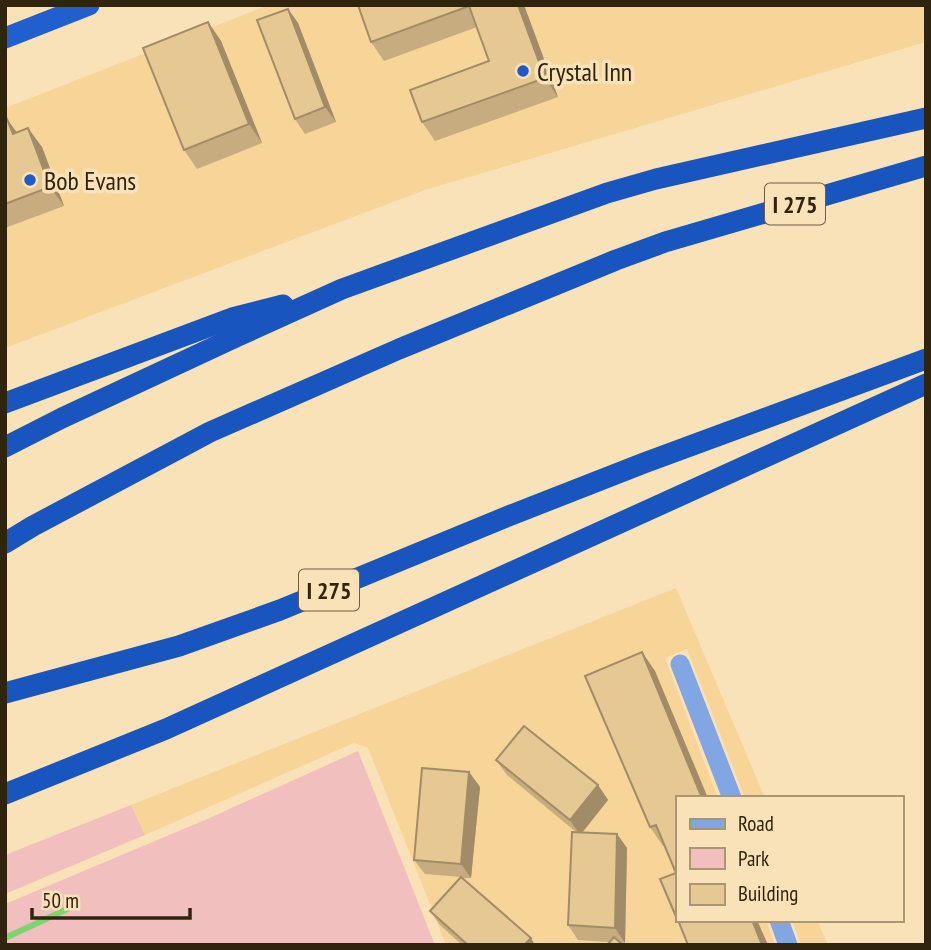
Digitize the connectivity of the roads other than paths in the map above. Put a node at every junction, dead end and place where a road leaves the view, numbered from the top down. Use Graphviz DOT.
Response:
graph roads {
  1 [pos="89,5"];
  2 [pos="5,38"];
  3 [pos="926,118"];
  4 [pos="926,166"];
  5 [pos="342,289"];
  6 [pos="926,359"];
  7 [pos="926,384"];
  8 [pos="5,403"];
  9 [pos="5,447"];
  10 [pos="5,543"];
  11 [pos="680,664"];
  12 [pos="5,693"];
  13 [pos="5,794"];
  14 [pos="731,796"];
  15 [pos="780,922"];
  16 [pos="788,945"];
  1 -- 2 [label="highway"];
  3 -- 5 [label="highway"];
  4 -- 10 [label="highway, I 275"];
  5 -- 8 [label="highway"];
  5 -- 9 [label="highway"];
  6 -- 12 [label="highway, I 275"];
  7 -- 13 [label="highway"];
  11 -- 14 [label="street"];
  15 -- 16 [label="street"];
}
